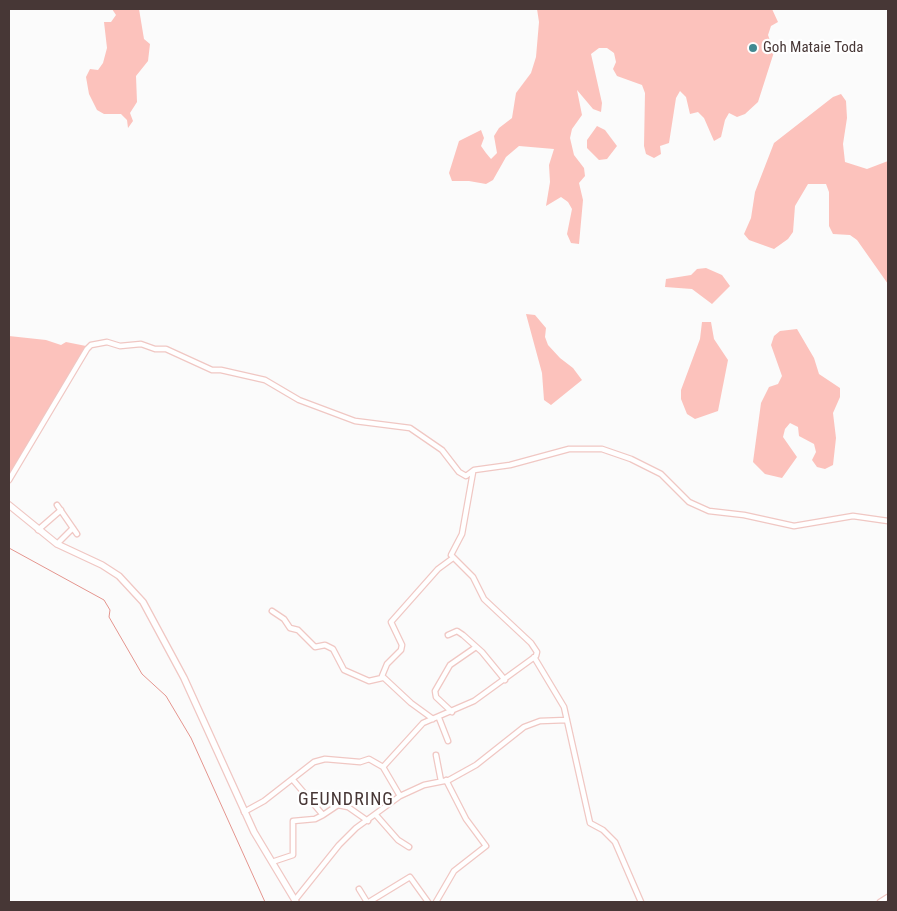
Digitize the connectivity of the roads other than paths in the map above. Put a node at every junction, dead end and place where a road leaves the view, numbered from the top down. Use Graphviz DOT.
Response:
graph roads {
  1 [pos="474,470"];
  2 [pos="9,480"];
  3 [pos="9,504"];
  4 [pos="58,505"];
  5 [pos="61,510"];
  6 [pos="888,520"];
  7 [pos="73,528"];
  8 [pos="38,530"];
  9 [pos="77,534"];
  10 [pos="57,544"];
  11 [pos="453,558"];
  12 [pos="272,611"];
  13 [pos="448,635"];
  14 [pos="476,646"];
  15 [pos="534,658"];
  16 [pos="382,678"];
  17 [pos="505,680"];
  18 [pos="452,712"];
  19 [pos="436,718"];
  20 [pos="567,720"];
  21 [pos="448,741"];
  22 [pos="436,755"];
  23 [pos="382,767"];
  24 [pos="293,780"];
  25 [pos="443,780"];
  26 [pos="400,796"];
  27 [pos="244,812"];
  28 [pos="323,815"];
  29 [pos="376,816"];
  30 [pos="368,821"];
  31 [pos="409,847"];
  32 [pos="272,862"];
  33 [pos="359,889"];
  34 [pos="888,897"];
  35 [pos="295,901"];
  36 [pos="368,902"];
  37 [pos="428,902"];
  38 [pos="436,902"];
  39 [pos="641,902"];
  40 [pos="880,902"];
  1 -- 2 [label="street"];
  1 -- 6 [label="street"];
  1 -- 11 [label="street"];
  3 -- 8 [label="street"];
  4 -- 5 [label="street"];
  5 -- 7 [label="street"];
  5 -- 8 [label="street"];
  7 -- 9 [label="street"];
  7 -- 10 [label="street"];
  8 -- 10 [label="street"];
  10 -- 27 [label="street"];
  11 -- 15 [label="street"];
  11 -- 16 [label="street"];
  12 -- 16 [label="street"];
  13 -- 14 [label="street"];
  14 -- 17 [label="street"];
  14 -- 18 [label="street"];
  15 -- 17 [label="street"];
  15 -- 20 [label="street"];
  16 -- 19 [label="street"];
  17 -- 18 [label="street"];
  18 -- 19 [label="street"];
  19 -- 21 [label="street"];
  19 -- 23 [label="street"];
  20 -- 25 [label="street"];
  20 -- 39 [label="street"];
  22 -- 25 [label="street"];
  23 -- 24 [label="street"];
  23 -- 26 [label="street"];
  24 -- 27 [label="street"];
  24 -- 28 [label="street"];
  25 -- 26 [label="street"];
  25 -- 38 [label="street"];
  26 -- 29 [label="street"];
  27 -- 32 [label="street"];
  28 -- 30 [label="street"];
  28 -- 32 [label="street"];
  29 -- 30 [label="street"];
  29 -- 31 [label="street"];
  30 -- 35 [label="street"];
  32 -- 35 [label="street"];
  33 -- 36 [label="street"];
  34 -- 40 [label="street"];
  36 -- 37 [label="street"];
}
